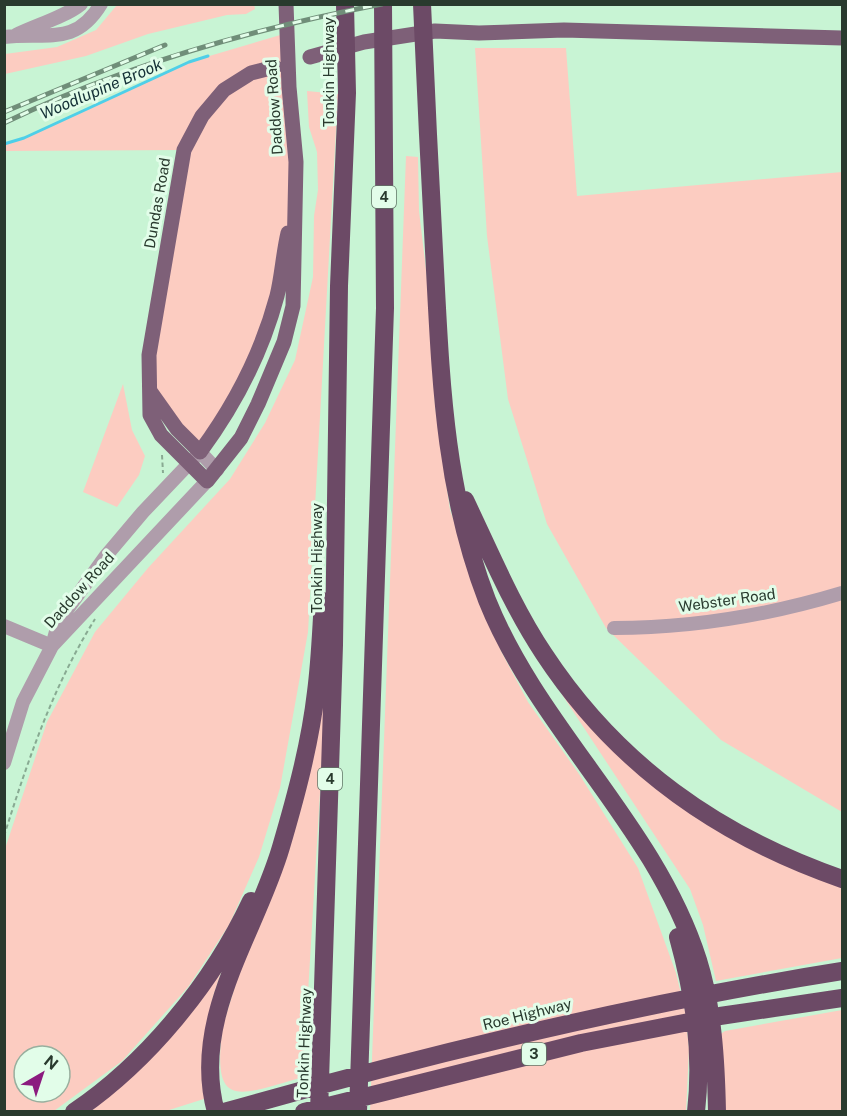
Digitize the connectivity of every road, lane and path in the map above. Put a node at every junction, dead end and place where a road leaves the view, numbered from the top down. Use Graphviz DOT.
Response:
graph roads {
  1 [pos="81,4"];
  2 [pos="101,4"];
  3 [pos="286,4"];
  4 [pos="345,4"];
  5 [pos="383,4"];
  6 [pos="422,4"];
  7 [pos="9,37"];
  8 [pos="843,38"];
  9 [pos="310,57"];
  10 [pos="275,67"];
  11 [pos="297,207"];
  12 [pos="150,391"];
  13 [pos="335,446"];
  14 [pos="161,452"];
  15 [pos="200,452"];
  16 [pos="189,464"];
  17 [pos="449,466"];
  18 [pos="163,475"];
  19 [pos="212,476"];
  20 [pos="843,593"];
  21 [pos="99,614"];
  22 [pos="4,626"];
  23 [pos="614,628"];
  24 [pos="52,646"];
  25 [pos="4,763"];
  26 [pos="296,791"];
  27 [pos="4,836"];
  28 [pos="843,879"];
  29 [pos="843,971"];
  30 [pos="843,998"];
  31 [pos="705,1040"];
  32 [pos="74,1112"];
  33 [pos="216,1112"];
  34 [pos="224,1112"];
  35 [pos="304,1112"];
  36 [pos="320,1112"];
  37 [pos="358,1112"];
  38 [pos="696,1112"];
  39 [pos="717,1112"];
  1 -- 7 [label="street"];
  2 -- 7 [label="street"];
  3 -- 11 [label="main road, Daddow Road"];
  4 -- 13 [label="highway, Tonkin Highway / 4"];
  5 -- 37 [label="highway, 4"];
  6 -- 17 [label="highway"];
  8 -- 9 [label="main road"];
  10 -- 12 [label="main road, Dundas Road"];
  11 -- 15 [label="main road, Daddow Road"];
  11 -- 19 [label="main road, Daddow Road"];
  12 -- 15 [label="main road"];
  12 -- 16 [label="main road, Dundas Road"];
  13 -- 26 [label="highway"];
  13 -- 36 [label="highway, Tonkin Highway / 4"];
  14 -- 18 [label="path"];
  15 -- 16 [label="street, Daddow Road"];
  15 -- 19 [label="street"];
  16 -- 19 [label="main road, Dundas Road"];
  16 -- 24 [label="street, Daddow Road"];
  17 -- 28 [label="highway"];
  17 -- 31 [label="highway"];
  19 -- 24 [label="street, Daddow Road"];
  20 -- 23 [label="street, Webster Road"];
  21 -- 27 [label="path"];
  22 -- 24 [label="street"];
  24 -- 25 [label="street"];
  26 -- 32 [label="highway"];
  26 -- 33 [label="highway"];
  29 -- 34 [label="highway, Roe Highway / 3"];
  30 -- 35 [label="highway, 3"];
  31 -- 38 [label="highway"];
  31 -- 39 [label="highway"];
}
